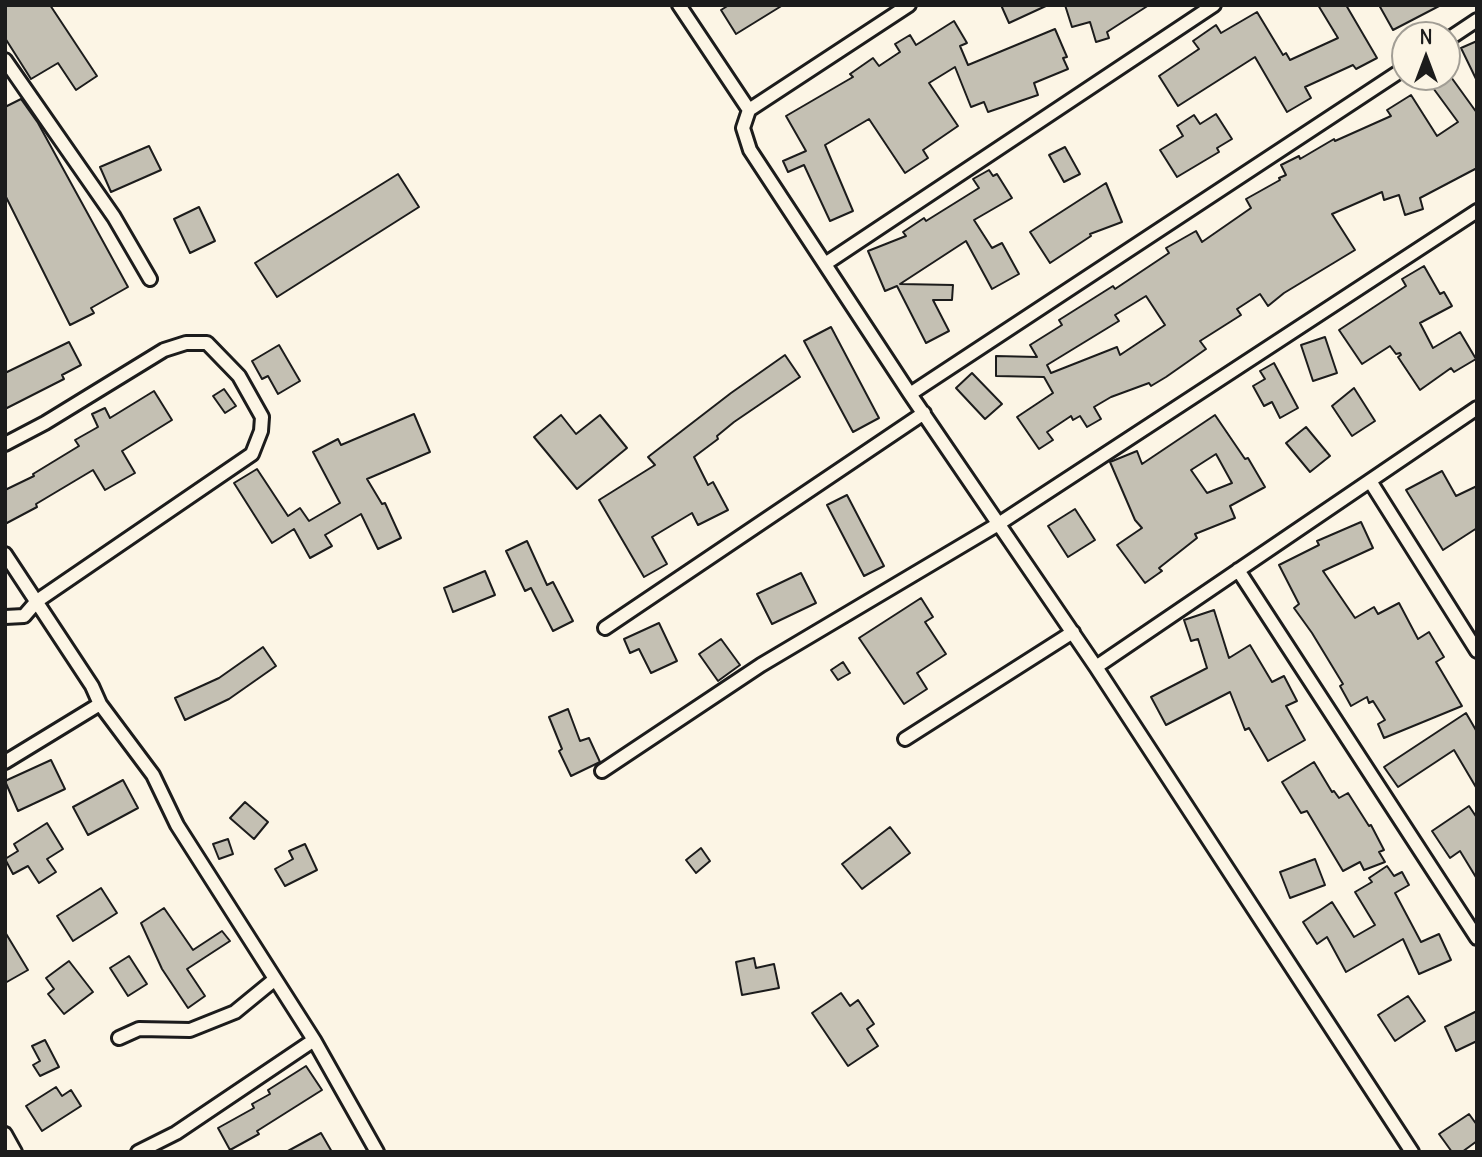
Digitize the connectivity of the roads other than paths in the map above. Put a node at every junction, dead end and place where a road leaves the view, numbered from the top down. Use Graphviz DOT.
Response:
graph roads {
  1 [pos="679,5"];
  2 [pos="909,5"];
  3 [pos="1214,5"];
  4 [pos="895,9"];
  5 [pos="1477,20"];
  6 [pos="1461,31"];
  7 [pos="5,60"];
  8 [pos="1391,77"];
  9 [pos="749,110"];
  10 [pos="1477,211"];
  11 [pos="825,264"];
  12 [pos="150,279"];
  13 [pos="910,394"];
  14 [pos="1477,408"];
  15 [pos="923,412"];
  16 [pos="5,444"];
  17 [pos="1370,481"];
  18 [pos="1000,523"];
  19 [pos="5,554"];
  20 [pos="1238,570"];
  21 [pos="37,601"];
  22 [pos="5,617"];
  23 [pos="605,628"];
  24 [pos="1073,632"];
  25 [pos="1477,650"];
  26 [pos="1096,667"];
  27 [pos="100,704"];
  28 [pos="905,739"];
  29 [pos="5,762"];
  30 [pos="602,771"];
  31 [pos="1477,938"];
  32 [pos="274,980"];
  33 [pos="119,1038"];
  34 [pos="314,1040"];
  35 [pos="5,1134"];
  36 [pos="15,1152"];
  37 [pos="138,1152"];
  38 [pos="377,1152"];
  39 [pos="1412,1152"];
  1 -- 9 [label="street"];
  2 -- 4 [label="street"];
  3 -- 11 [label="street"];
  4 -- 9 [label="street"];
  5 -- 6 [label="street"];
  7 -- 12 [label="street"];
  8 -- 13 [label="street"];
  9 -- 11 [label="street"];
  10 -- 18 [label="street"];
  11 -- 13 [label="street"];
  13 -- 15 [label="street"];
  14 -- 17 [label="street"];
  15 -- 18 [label="street"];
  15 -- 23 [label="street"];
  16 -- 21 [label="street"];
  17 -- 20 [label="street"];
  17 -- 25 [label="street"];
  18 -- 24 [label="street"];
  18 -- 30 [label="street"];
  19 -- 21 [label="street"];
  20 -- 26 [label="street"];
  20 -- 31 [label="street"];
  21 -- 22 [label="street"];
  21 -- 27 [label="street"];
  24 -- 26 [label="street"];
  24 -- 28 [label="street"];
  26 -- 39 [label="street"];
  27 -- 29 [label="street"];
  27 -- 32 [label="street"];
  32 -- 33 [label="street"];
  32 -- 34 [label="street"];
  34 -- 37 [label="street"];
  34 -- 38 [label="street"];
  35 -- 36 [label="street"];
}
